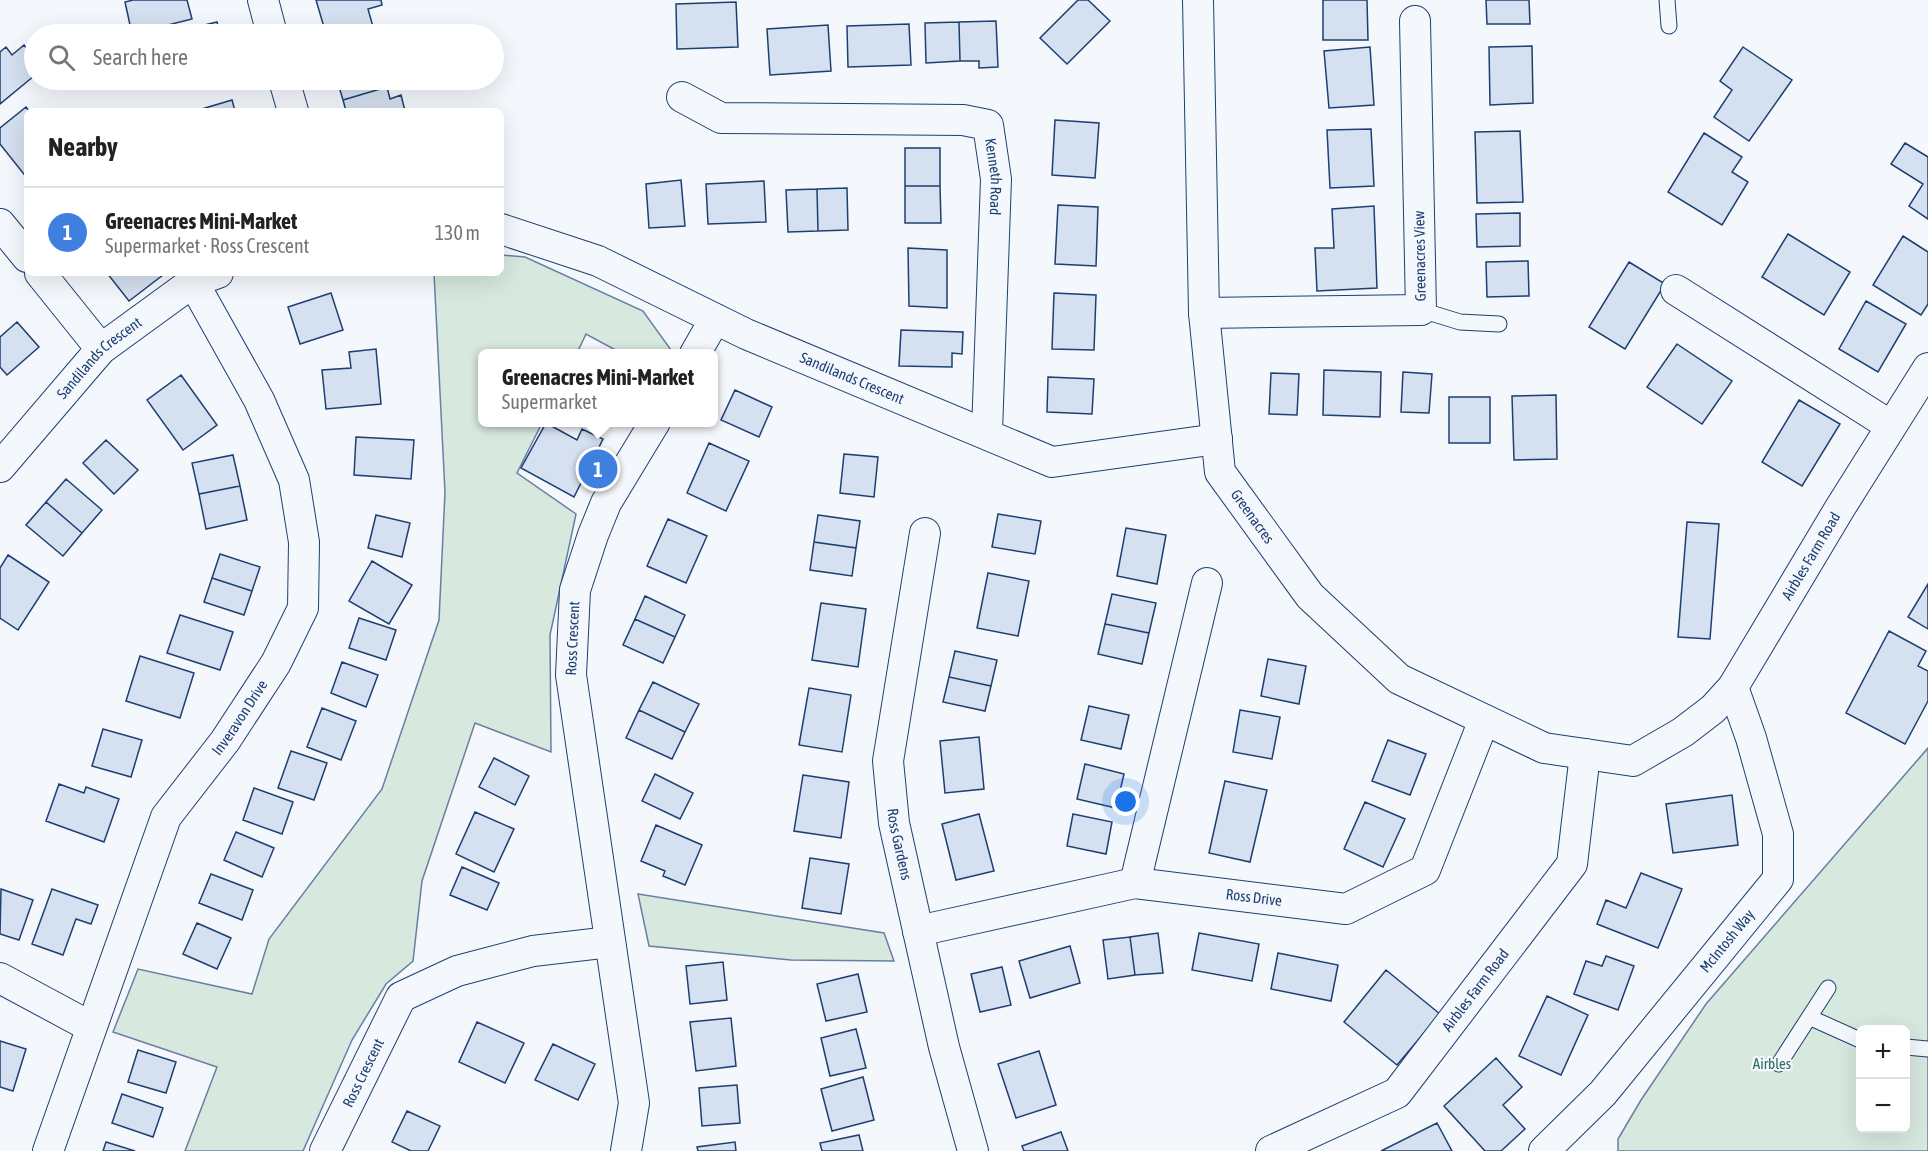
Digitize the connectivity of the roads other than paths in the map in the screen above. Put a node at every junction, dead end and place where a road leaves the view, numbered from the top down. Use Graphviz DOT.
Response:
graph roads {
  1 [pos="263,0"];
  2 [pos="1198,0"];
  3 [pos="1666,0"];
  4 [pos="1415,21"];
  5 [pos="269,24"];
  6 [pos="1669,26"];
  7 [pos="287,90"];
  8 [pos="682,97"];
  9 [pos="292,108"];
  10 [pos="0,224"];
  11 [pos="504,230"];
  12 [pos="24,253"];
  13 [pos="42,276"];
  14 [pos="206,278"];
  15 [pos="1676,290"];
  16 [pos="1421,310"];
  17 [pos="1204,313"];
  18 [pos="715,319"];
  19 [pos="1499,324"];
  20 [pos="101,349"];
  21 [pos="698,349"];
  22 [pos="1928,368"];
  23 [pos="1891,426"];
  24 [pos="653,427"];
  25 [pos="987,432"];
  26 [pos="1217,439"];
  27 [pos="0,467"];
  28 [pos="925,533"];
  29 [pos="1207,583"];
  30 [pos="1733,687"];
  31 [pos="1484,720"];
  32 [pos="1683,732"];
  33 [pos="1585,754"];
  34 [pos="1135,883"];
  35 [pos="918,931"];
  36 [pos="610,942"];
  37 [pos="0,978"];
  38 [pos="1828,988"];
  39 [pos="1811,1018"];
  40 [pos="92,1027"];
  41 [pos="1856,1038"];
  42 [pos="1910,1047"];
  43 [pos="1928,1049"];
  44 [pos="1779,1064"];
  45 [pos="1548,1150"];
  46 [pos="48,1151"];
  47 [pos="326,1151"];
  48 [pos="626,1151"];
  49 [pos="973,1151"];
  50 [pos="1271,1151"];
  1 -- 5 [label="street"];
  2 -- 17 [label="street, Greenacres"];
  3 -- 6 [label="lane"];
  4 -- 16 [label="street, Greenacres View"];
  7 -- 9 [label="street"];
  8 -- 25 [label="street, Kenneth Road"];
  10 -- 12 [label="street"];
  11 -- 18 [label="street, Sandilands Crescent"];
  13 -- 20 [label="street"];
  14 -- 20 [label="street, Sandilands Crescent"];
  14 -- 40 [label="street, Inveravon Drive"];
  15 -- 23 [label="street"];
  16 -- 17 [label="street, Greenacres View"];
  16 -- 19 [label="lane"];
  17 -- 26 [label="street, Greenacres"];
  18 -- 21 [label="street"];
  18 -- 25 [label="street, Sandilands Crescent"];
  20 -- 27 [label="street, Sandilands Crescent"];
  22 -- 23 [label="street, Airbles Farm Road"];
  23 -- 30 [label="street, Airbles Farm Road"];
  24 -- 36 [label="street, Ross Crescent"];
  25 -- 26 [label="street, Sandilands Crescent"];
  26 -- 31 [label="street, Greenacres"];
  28 -- 35 [label="street, Ross Gardens"];
  29 -- 34 [label="street"];
  30 -- 32 [label="street, Airbles Farm Road"];
  30 -- 45 [label="street, McIntosh Way"];
  31 -- 33 [label="street, Greenacres"];
  31 -- 34 [label="street, Ross Drive"];
  32 -- 33 [label="street, Greenacres"];
  33 -- 50 [label="street, Airbles Farm Road"];
  34 -- 35 [label="street, Ross Drive"];
  35 -- 49 [label="street, Ross Gardens"];
  36 -- 47 [label="street, Ross Crescent"];
  36 -- 48 [label="street, Ross Crescent"];
  37 -- 40 [label="street"];
  38 -- 39 [label="lane"];
  39 -- 41 [label="lane"];
  39 -- 44 [label="lane"];
  40 -- 46 [label="street, Inveravon Drive"];
  42 -- 43 [label="lane"];
}
